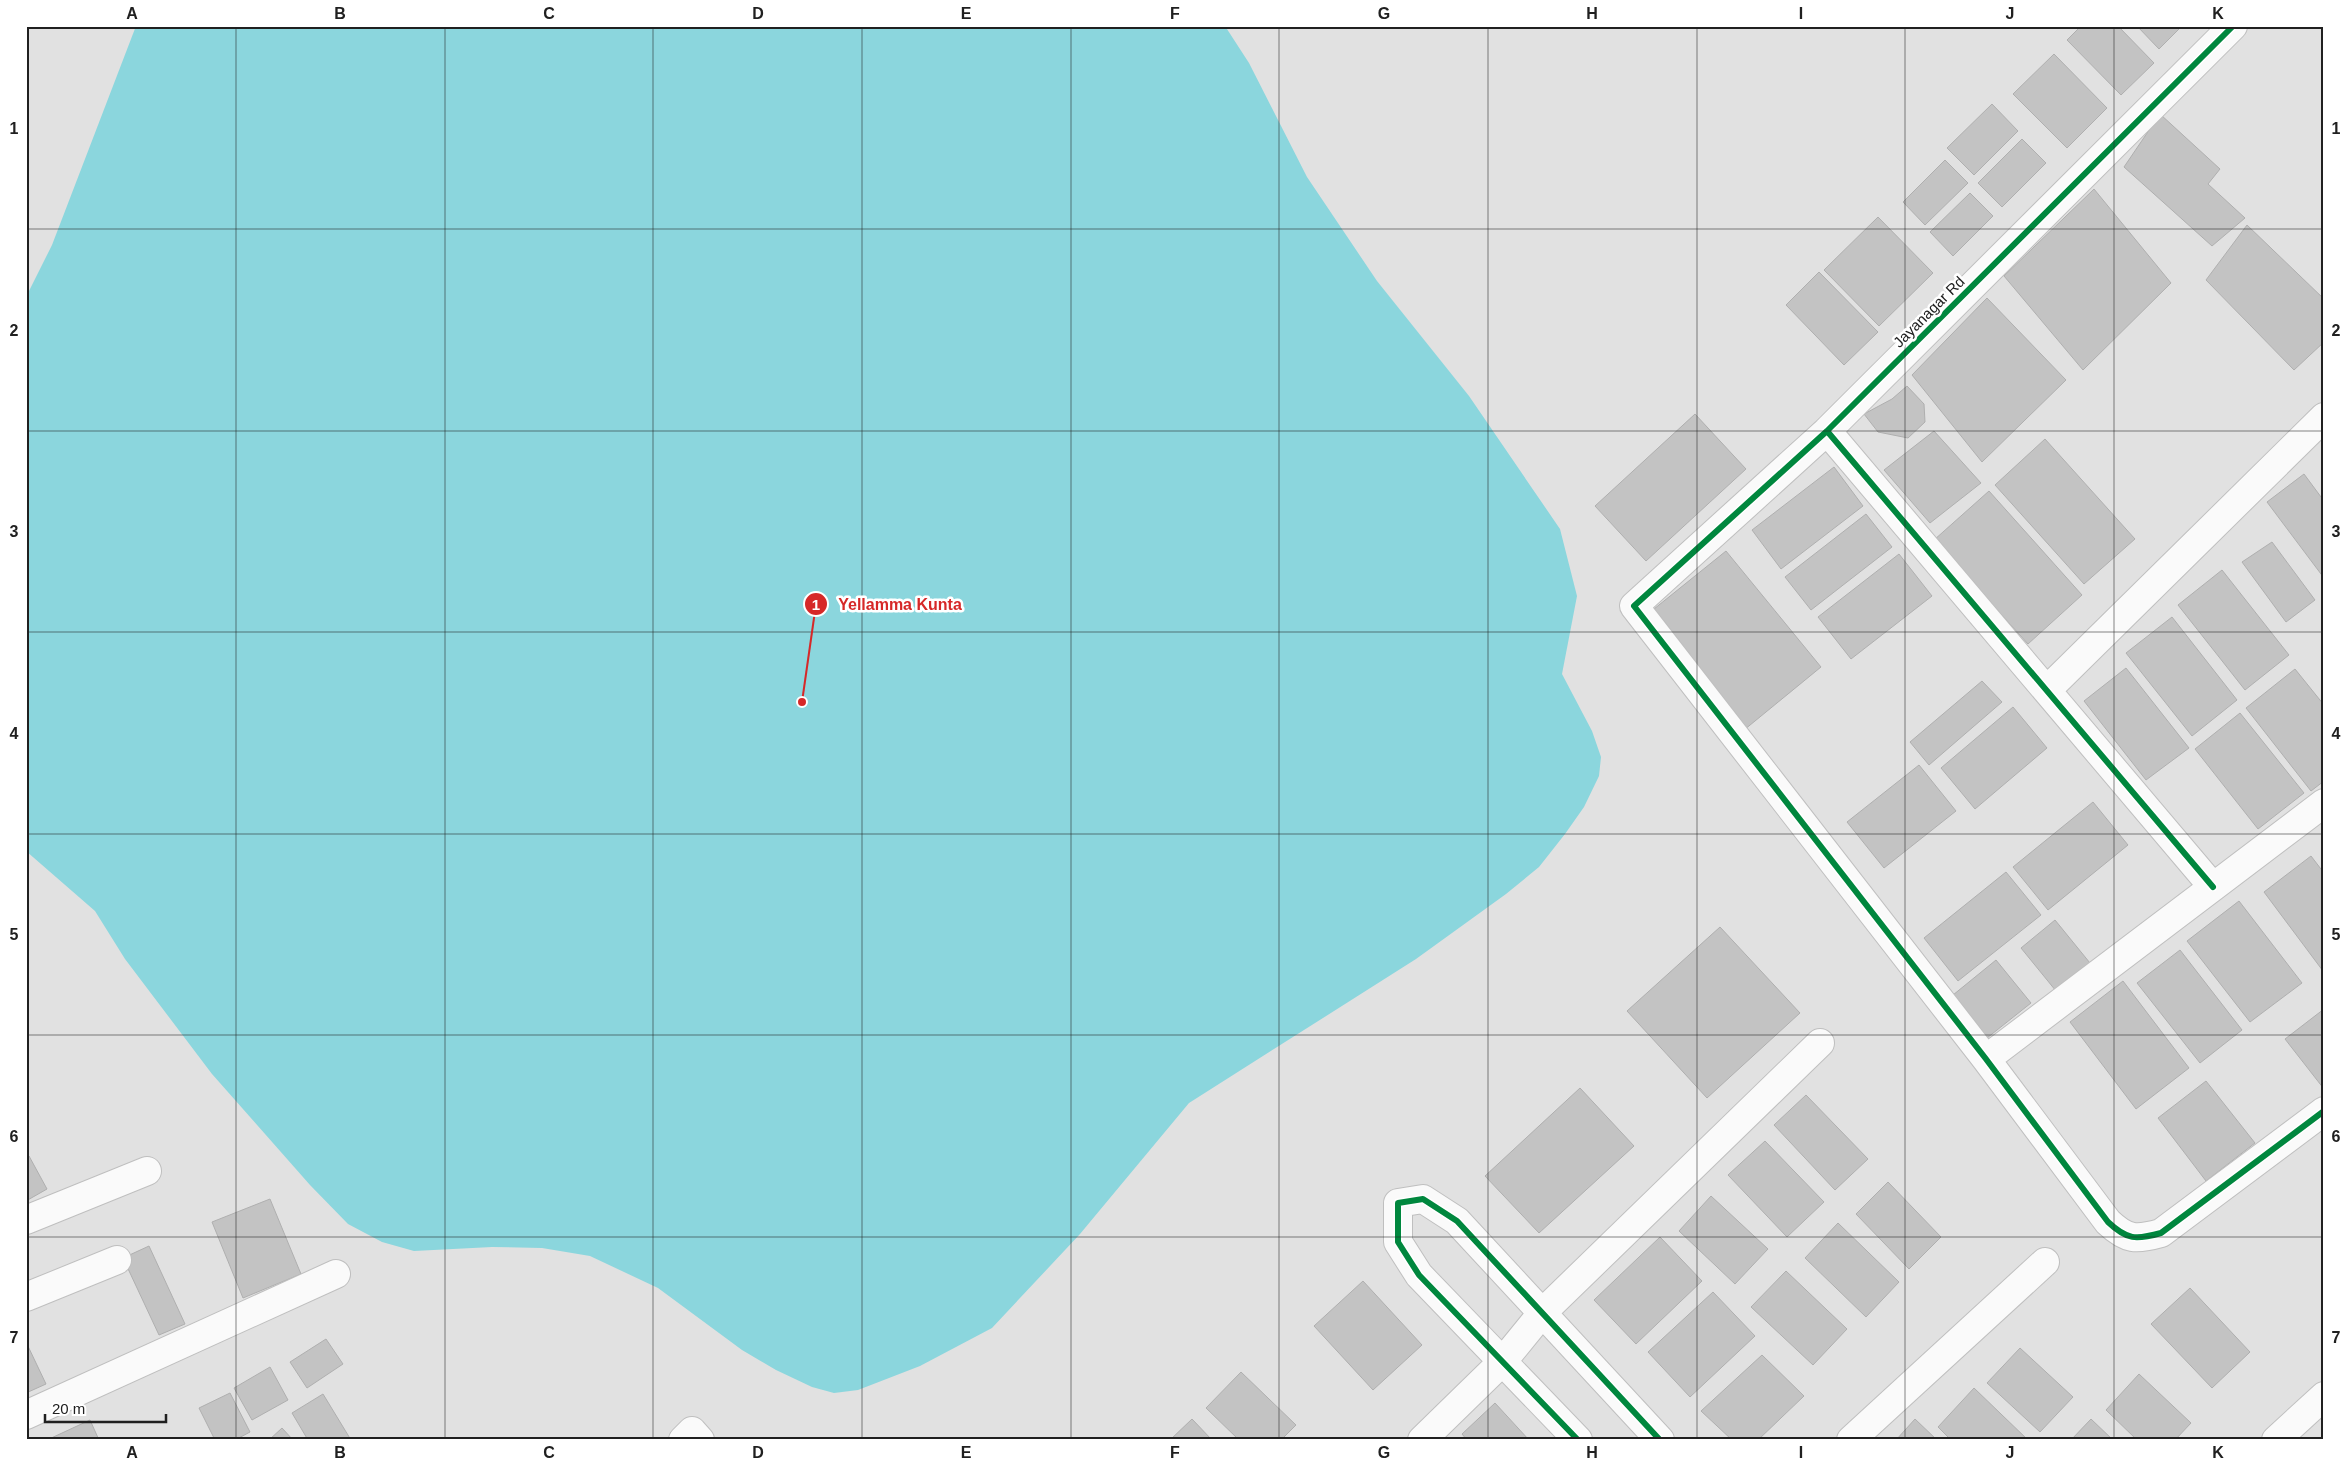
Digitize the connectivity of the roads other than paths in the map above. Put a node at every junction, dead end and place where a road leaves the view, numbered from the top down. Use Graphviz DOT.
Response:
graph roads {
  1 [pos="2233,26"];
  2 [pos="2324,417"];
  3 [pos="1827,431"];
  4 [pos="2047,690"];
  5 [pos="2324,803"];
  6 [pos="2214,887"];
  7 [pos="1820,1043"];
  8 [pos="1986,1059"];
  9 [pos="2324,1111"];
  10 [pos="147,1172"];
  11 [pos="26,1220"];
  12 [pos="117,1260"];
  13 [pos="2045,1262"];
  14 [pos="336,1274"];
  15 [pos="26,1297"];
  16 [pos="1543,1312"];
  17 [pos="1503,1361"];
  18 [pos="2324,1396"];
  19 [pos="26,1414"];
  20 [pos="683,1440"];
  21 [pos="700,1440"];
  22 [pos="1422,1440"];
  23 [pos="1578,1440"];
  24 [pos="1660,1440"];
  25 [pos="1852,1440"];
  26 [pos="2276,1440"];
  1 -- 3 [label="street, Jayanagar Rd"];
  2 -- 4 [label="street"];
  3 -- 4 [label="street"];
  3 -- 8 [label="street, Jayanagar Rd"];
  4 -- 6 [label="street"];
  5 -- 6 [label="street"];
  6 -- 8 [label="street"];
  7 -- 16 [label="street"];
  8 -- 9 [label="street"];
  10 -- 11 [label="street"];
  12 -- 15 [label="street"];
  13 -- 25 [label="street"];
  14 -- 19 [label="street"];
  16 -- 17 [label="street"];
  16 -- 17 [label="street"];
  16 -- 24 [label="street"];
  17 -- 22 [label="street"];
  17 -- 23 [label="street"];
  18 -- 26 [label="street"];
  20 -- 21 [label="street"];
}
